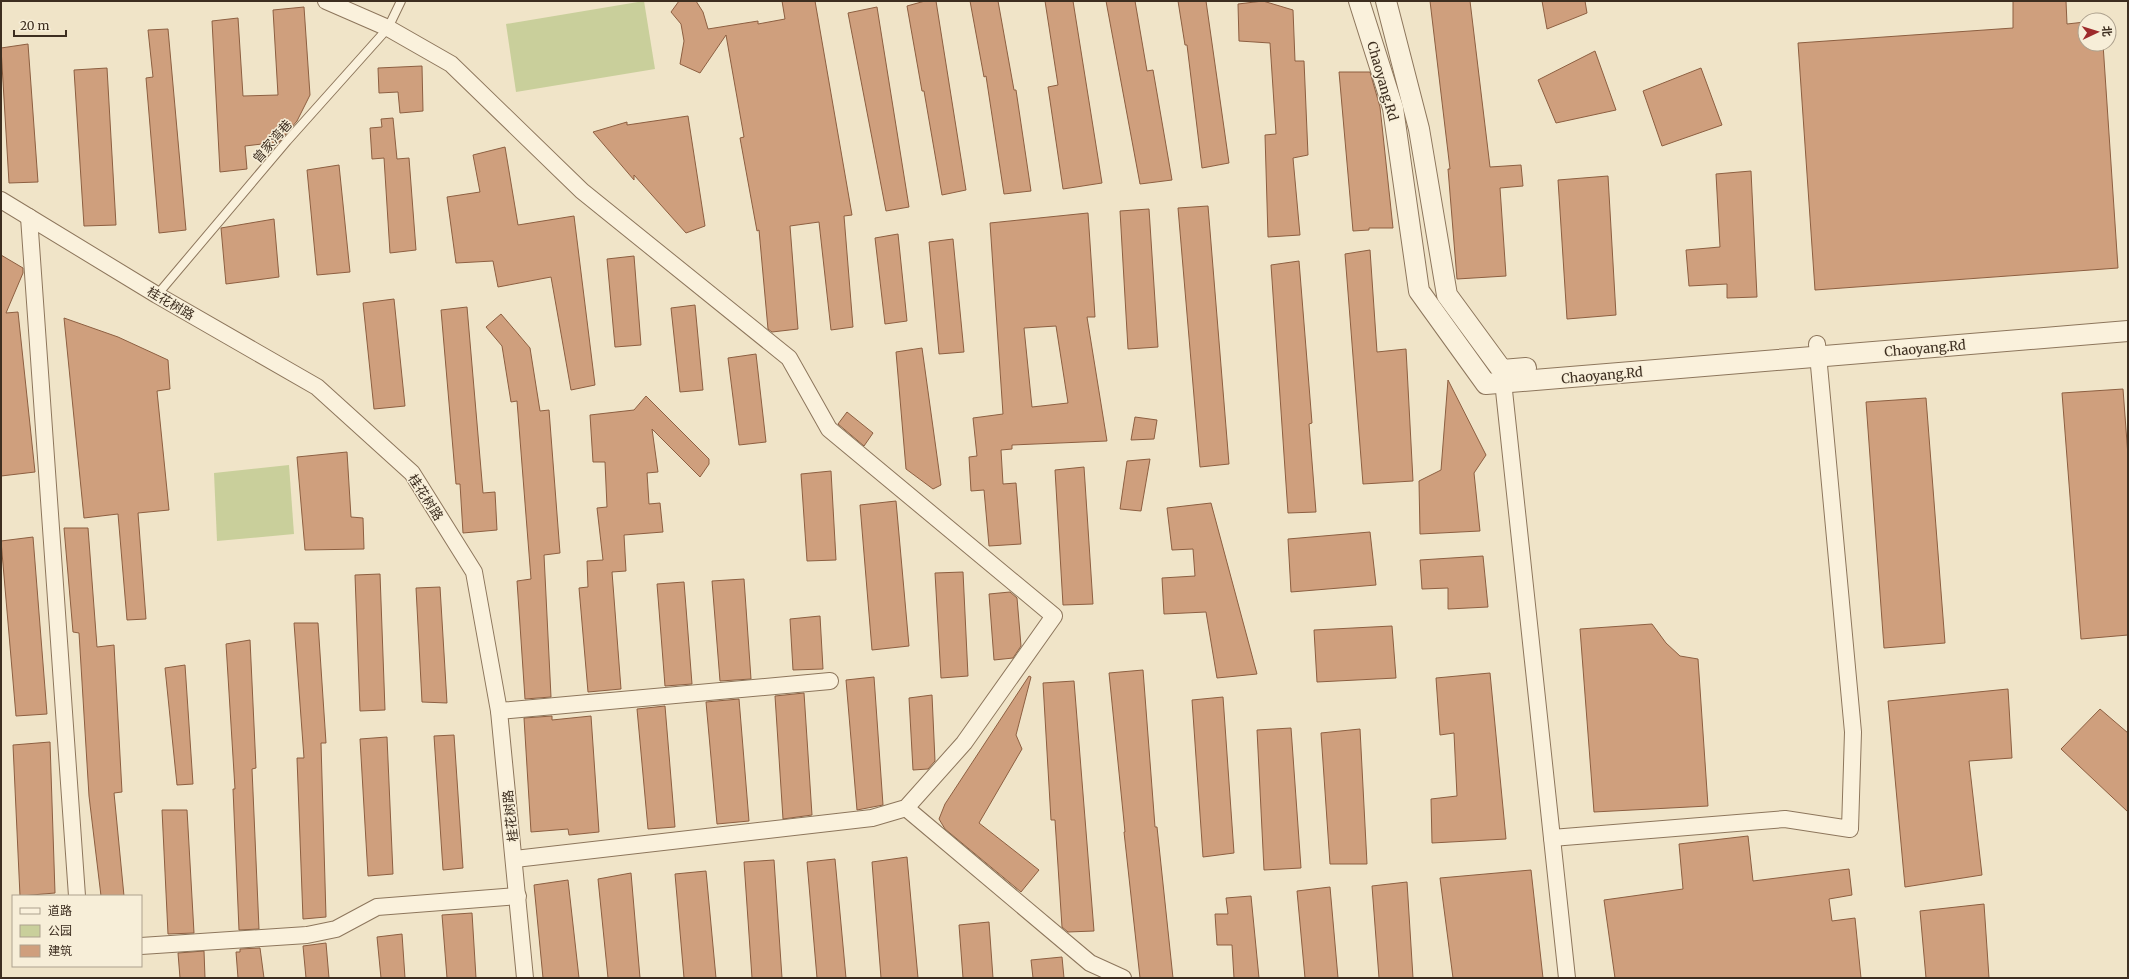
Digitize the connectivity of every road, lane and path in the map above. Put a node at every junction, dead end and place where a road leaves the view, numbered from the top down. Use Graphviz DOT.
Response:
graph roads {
  1 [pos="326,1"];
  2 [pos="401,1"];
  3 [pos="1359,1"];
  4 [pos="1386,1"];
  5 [pos="388,28"];
  6 [pos="1,200"];
  7 [pos="29,218"];
  8 [pos="157,295"];
  9 [pos="2128,317"];
  10 [pos="2128,331"];
  11 [pos="1818,351"];
  12 [pos="1503,376"];
  13 [pos="830,681"];
  14 [pos="499,711"];
  15 [pos="906,808"];
  16 [pos="1552,838"];
  17 [pos="515,859"];
  18 [pos="77,895"];
  19 [pos="518,896"];
  20 [pos="142,946"];
  21 [pos="525,978"];
  22 [pos="1123,978"];
  23 [pos="1567,978"];
  1 -- 5 [label="street"];
  2 -- 5 [label="lane, 曾家湾巷"];
  3 -- 12 [label="street, Chaoyang.Rd"];
  4 -- 12 [label="street, Chaoyang.Rd"];
  5 -- 8 [label="lane, 曾家湾巷"];
  5 -- 15 [label="street"];
  6 -- 7 [label="street, 桂花树路"];
  7 -- 8 [label="street, 桂花树路"];
  7 -- 18 [label="street"];
  8 -- 14 [label="street, 桂花树路"];
  9 -- 11 [label="street, Chaoyang.Rd"];
  10 -- 11 [label="street, Chaoyang.Rd"];
  11 -- 12 [label="street, Chaoyang.Rd"];
  11 -- 16 [label="street"];
  12 -- 16 [label="street"];
  13 -- 14 [label="street"];
  14 -- 17 [label="street, 桂花树路"];
  15 -- 17 [label="street"];
  15 -- 22 [label="street"];
  16 -- 23 [label="street"];
  17 -- 19 [label="street, 桂花树路"];
  19 -- 20 [label="street"];
  19 -- 21 [label="street, 桂花树路"];
}
